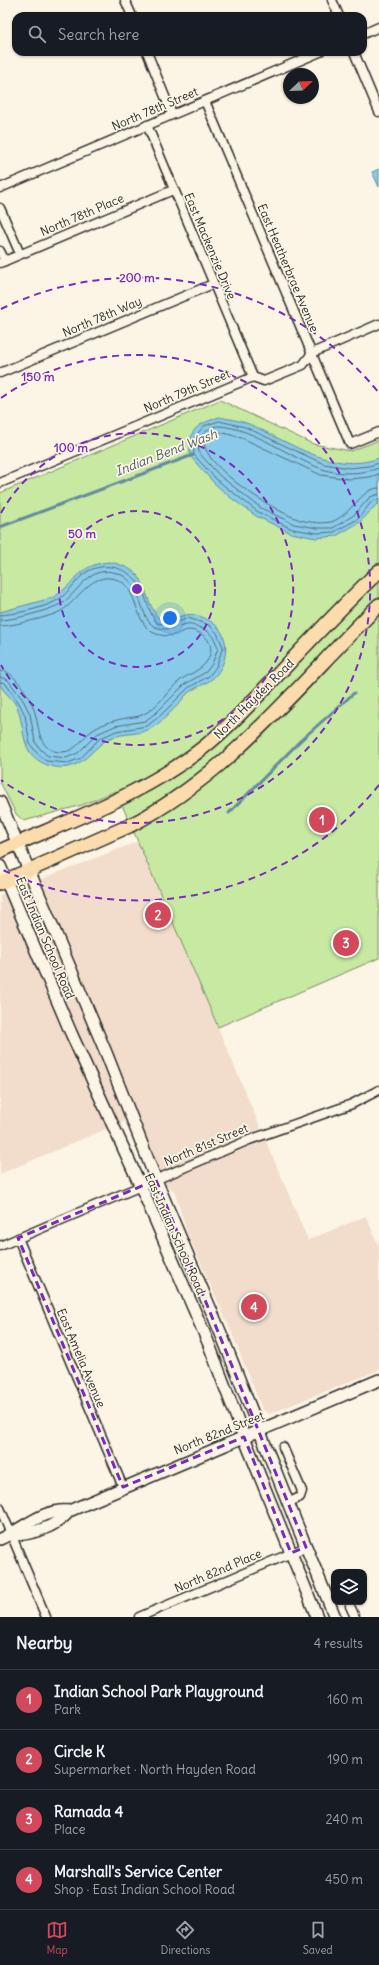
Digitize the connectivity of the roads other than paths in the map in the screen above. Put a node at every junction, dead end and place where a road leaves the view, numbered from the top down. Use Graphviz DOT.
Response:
graph roads {
  1 [pos="125,0"];
  2 [pos="332,0"];
  3 [pos="130,12"];
  4 [pos="337,12"];
  5 [pos="379,27"];
  6 [pos="367,32"];
  7 [pos="149,56"];
  8 [pos="311,56"];
  9 [pos="356,56"];
  10 [pos="205,101"];
  11 [pos="379,112"];
  12 [pos="172,114"];
  13 [pos="147,125"];
  14 [pos="0,188"];
  15 [pos="173,190"];
  16 [pos="0,208"];
  17 [pos="0,251"];
  18 [pos="20,254"];
  19 [pos="2,262"];
  20 [pos="214,284"];
  21 [pos="379,324"];
  22 [pos="312,353"];
  23 [pos="0,373"];
  24 [pos="253,377"];
  25 [pos="379,432"];
  26 [pos="0,483"];
  27 [pos="379,572"];
  28 [pos="379,605"];
  29 [pos="2,807"];
  30 [pos="17,844"];
  31 [pos="0,851"];
  32 [pos="0,866"];
  33 [pos="29,870"];
  34 [pos="3,882"];
  35 [pos="379,1090"];
  36 [pos="156,1180"];
  37 [pos="141,1187"];
  38 [pos="18,1238"];
  39 [pos="0,1246"];
  40 [pos="379,1380"];
  41 [pos="259,1430"];
  42 [pos="244,1437"];
  43 [pos="283,1447"];
  44 [pos="123,1487"];
  45 [pos="288,1503"];
  46 [pos="0,1508"];
  47 [pos="11,1535"];
  48 [pos="0,1540"];
  49 [pos="306,1547"];
  50 [pos="291,1553"];
  51 [pos="350,1606"];
  52 [pos="46,1617"];
  53 [pos="138,1617"];
  54 [pos="317,1617"];
  55 [pos="336,1617"];
  56 [pos="355,1617"];
  1 -- 3 [label="street"];
  2 -- 4 [label="street"];
  5 -- 6 [label="street"];
  7 -- 12 [label="street"];
  8 -- 10 [label="street, North 78th Street"];
  9 -- 11 [label="street"];
  10 -- 12 [label="street, North 78th Street"];
  10 -- 22 [label="street, East Heatherbrae Avenue"];
  12 -- 13 [label="street, North 78th Street"];
  13 -- 14 [label="street, North 78th Street"];
  13 -- 15 [label="street, East Mackenzie Drive"];
  15 -- 18 [label="street, North 78th Place"];
  15 -- 20 [label="street, East Mackenzie Drive"];
  16 -- 18 [label="street"];
  17 -- 19 [label="street"];
  18 -- 19 [label="street, North 78th Place"];
  20 -- 23 [label="street, North 78th Way"];
  20 -- 24 [label="street, East Mackenzie Drive"];
  21 -- 22 [label="street, North 79th Street"];
  22 -- 24 [label="street, North 79th Street"];
  22 -- 25 [label="street, East Heatherbrae Avenue"];
  24 -- 26 [label="street, North 79th Street"];
  27 -- 30 [label="main road, North Hayden Road"];
  28 -- 33 [label="main road, North Hayden Road"];
  29 -- 30 [label="main road, East Indian School Road"];
  30 -- 31 [label="main road, North Hayden Road"];
  30 -- 33 [label="main road, East Indian School Road"];
  32 -- 34 [label="main road, East Indian School Road"];
  33 -- 34 [label="main road, North Hayden Road"];
  33 -- 36 [label="main road, East Indian School Road"];
  34 -- 37 [label="main road, East Indian School Road"];
  35 -- 36 [label="street, North 81st Street"];
  36 -- 37 [label="street, North 81st Street"];
  36 -- 41 [label="main road, East Indian School Road"];
  37 -- 38 [label="street, North 81st Street"];
  37 -- 42 [label="main road, East Indian School Road"];
  38 -- 39 [label="street, North 81st Street"];
  38 -- 44 [label="street, East Amelia Avenue"];
  40 -- 41 [label="main road, North 82nd Street"];
  41 -- 42 [label="main road, North 82nd Street"];
  41 -- 45 [label="main road, East Indian School Road"];
  42 -- 44 [label="main road, North 82nd Street"];
  42 -- 50 [label="main road, East Indian School Road"];
  43 -- 45 [label="street"];
  44 -- 47 [label="main road, North 82nd Street"];
  45 -- 49 [label="main road, East Indian School Road"];
  46 -- 47 [label="street"];
  47 -- 48 [label="main road, North 82nd Street"];
  47 -- 52 [label="street"];
  49 -- 50 [label="street, North 82nd Place"];
  49 -- 55 [label="main road, East Indian School Road"];
  50 -- 53 [label="street, North 82nd Place"];
  50 -- 54 [label="main road, East Indian School Road"];
  51 -- 56 [label="street"];
}
